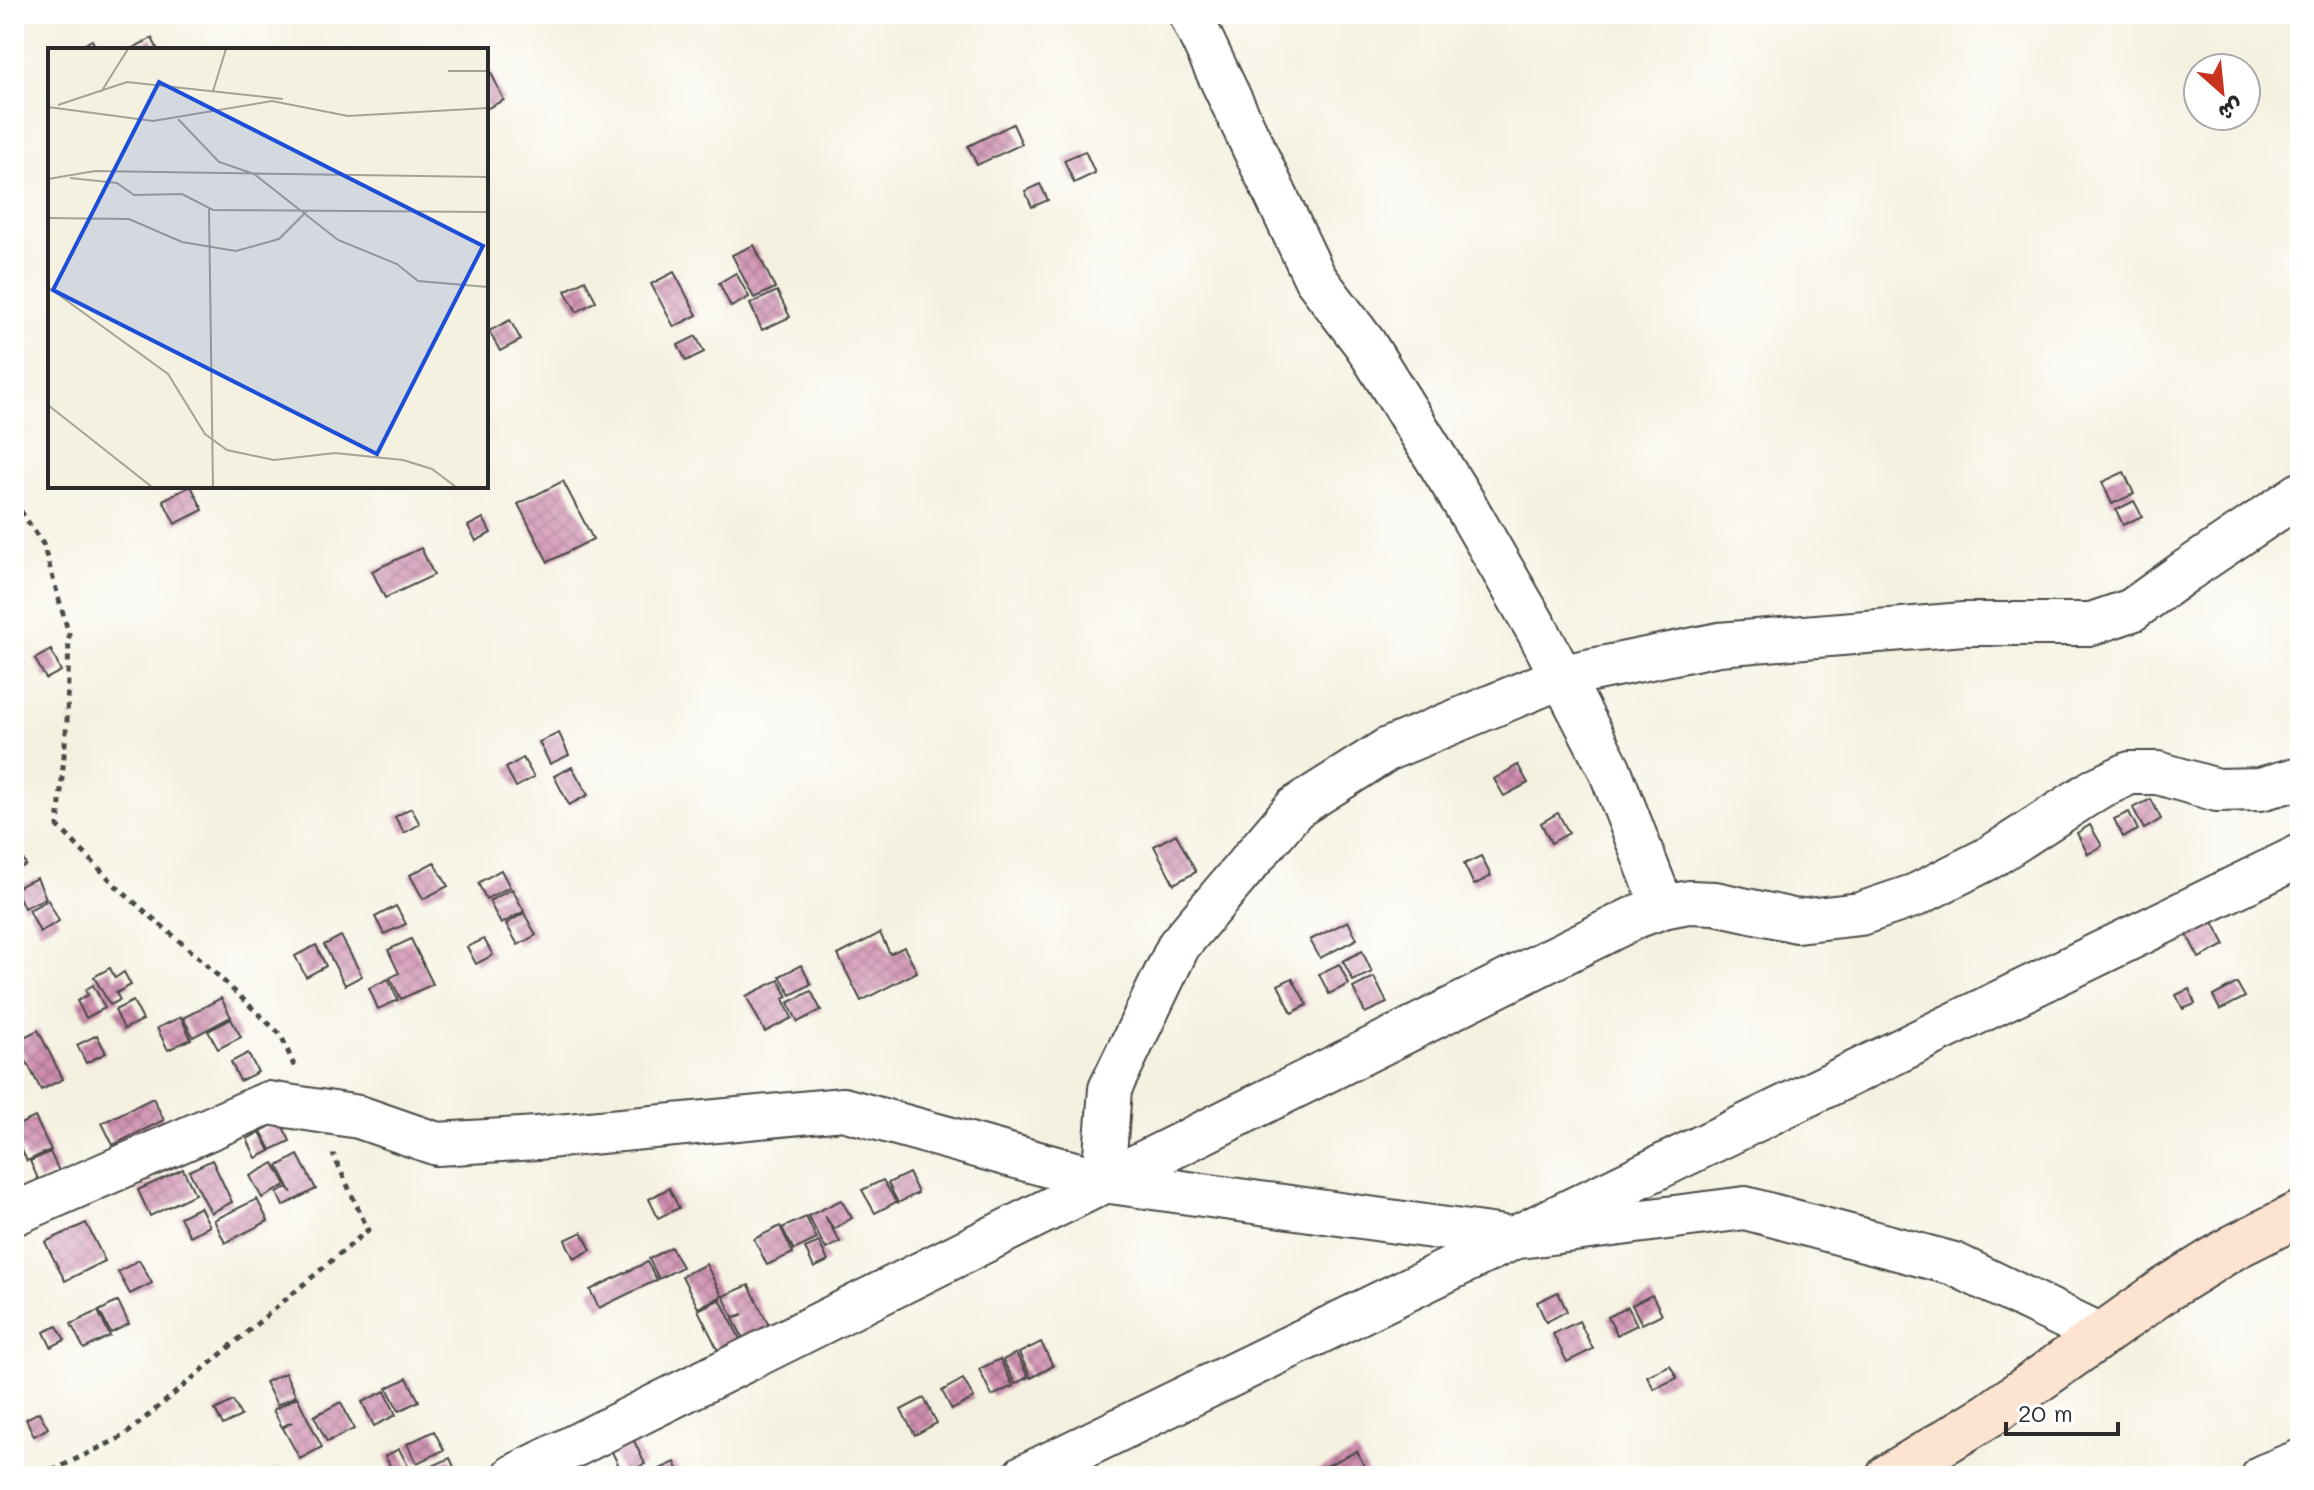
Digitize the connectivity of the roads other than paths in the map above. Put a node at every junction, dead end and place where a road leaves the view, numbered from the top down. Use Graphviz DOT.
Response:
graph roads {
  1 [pos="1190,14"];
  2 [pos="2300,494"];
  3 [pos="1562,677"];
  4 [pos="2300,778"];
  5 [pos="2300,856"];
  6 [pos="1663,907"];
  7 [pos="1103,1181"];
  8 [pos="14,1214"];
  9 [pos="2300,1214"];
  10 [pos="1511,1238"];
  11 [pos="2099,1334"];
  12 [pos="2300,1461"];
  13 [pos="514,1476"];
  14 [pos="1024,1476"];
  15 [pos="1889,1476"];
  16 [pos="2263,1476"];
  1 -- 3 [label="street"];
  2 -- 3 [label="street"];
  3 -- 6 [label="street"];
  3 -- 7 [label="street"];
  4 -- 6 [label="street"];
  5 -- 10 [label="street"];
  6 -- 7 [label="street"];
  7 -- 8 [label="street"];
  7 -- 10 [label="street"];
  7 -- 13 [label="street"];
  9 -- 11 [label="street"];
  10 -- 11 [label="street"];
  10 -- 14 [label="street"];
  11 -- 15 [label="street"];
  12 -- 16 [label="street"];
}
